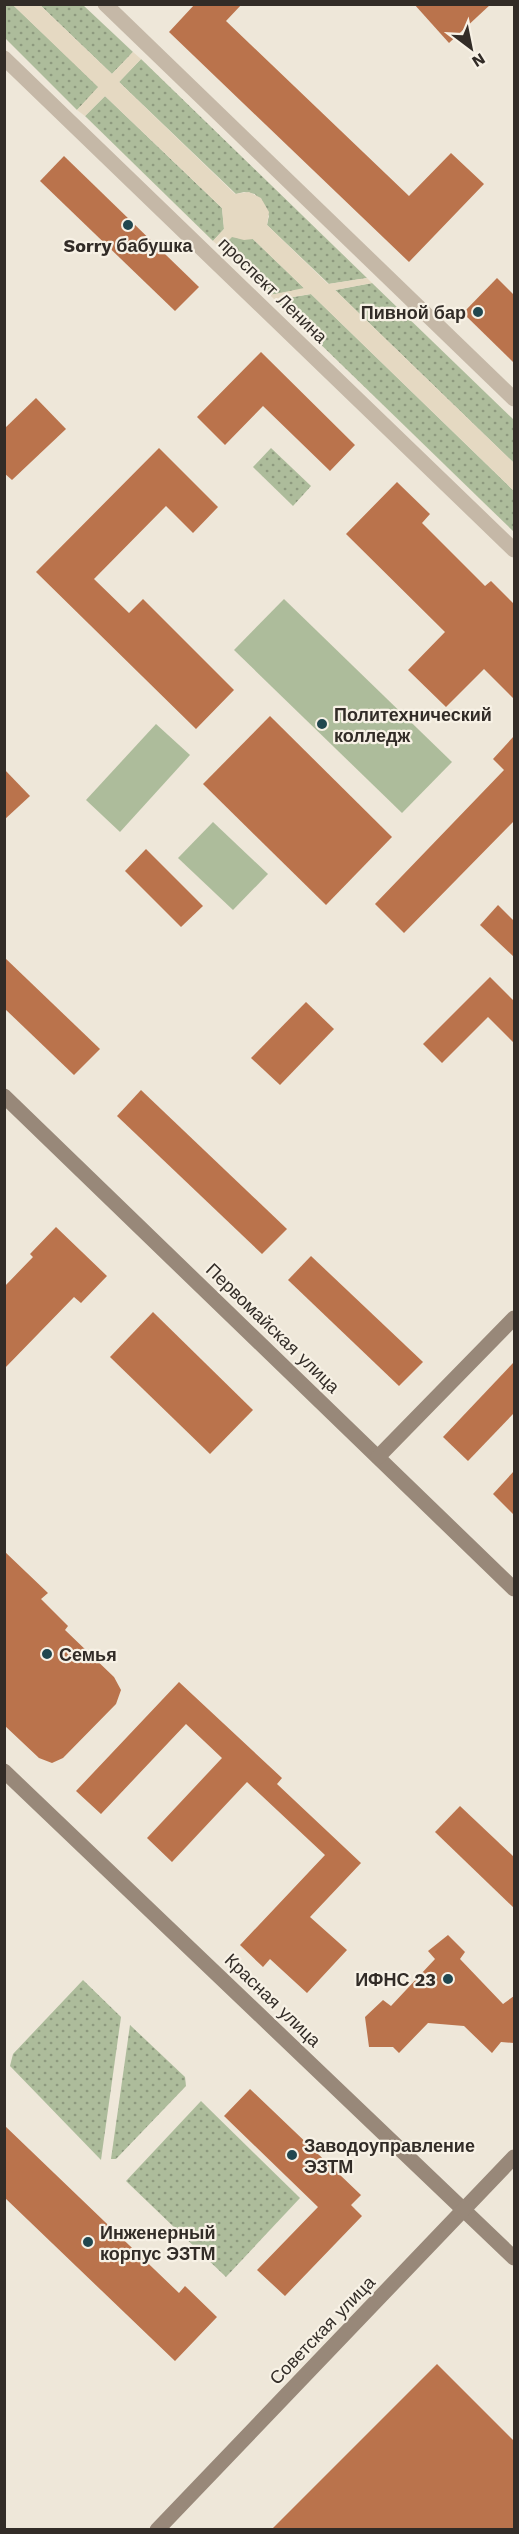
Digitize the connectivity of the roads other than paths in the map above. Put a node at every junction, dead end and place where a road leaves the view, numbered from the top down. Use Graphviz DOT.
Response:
graph roads {
  1 [pos="105,4"];
  2 [pos="4,58"];
  3 [pos="514,399"];
  4 [pos="514,550"];
  5 [pos="4,1096"];
  6 [pos="514,1318"];
  7 [pos="378,1457"];
  8 [pos="514,1589"];
  9 [pos="4,1770"];
  10 [pos="514,2157"];
  11 [pos="464,2211"];
  12 [pos="514,2258"];
  13 [pos="158,2529"];
  1 -- 3 [label="street"];
  2 -- 4 [label="street, проспект Ленина"];
  5 -- 7 [label="main road, Первомайская улица"];
  6 -- 7 [label="main road"];
  7 -- 8 [label="main road, Первомайская улица"];
  9 -- 11 [label="main road, Красная улица"];
  10 -- 11 [label="main road, Советская улица"];
  11 -- 12 [label="main road, Красная улица"];
  11 -- 13 [label="main road, Советская улица"];
}
